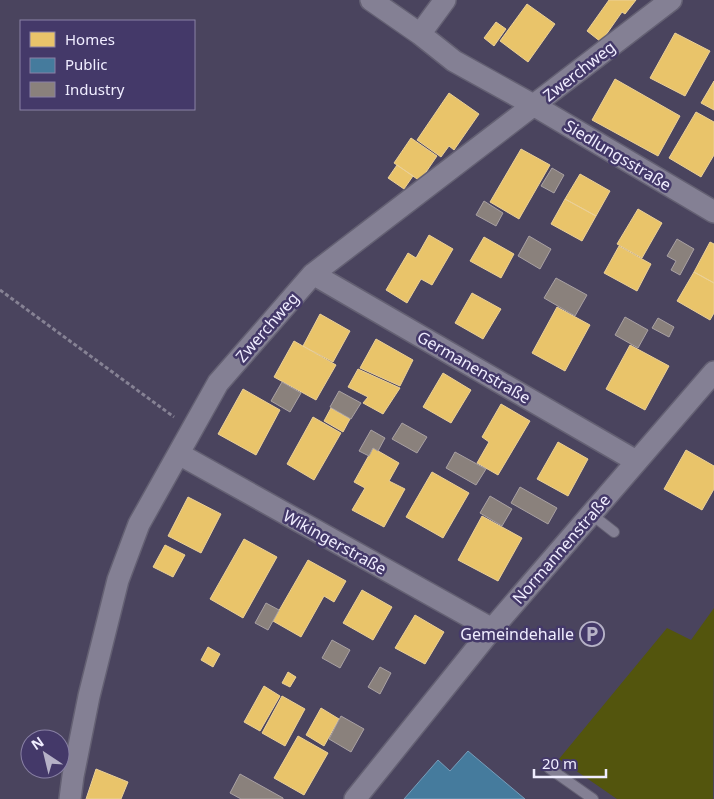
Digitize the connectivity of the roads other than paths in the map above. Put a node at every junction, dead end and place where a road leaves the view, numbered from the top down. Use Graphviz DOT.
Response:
graph roads {
  1 [pos="371,0"];
  2 [pos="444,0"];
  3 [pos="670,0"];
  4 [pos="420,34"];
  5 [pos="534,106"];
  6 [pos="714,212"];
  7 [pos="312,274"];
  8 [pos="714,372"];
  9 [pos="179,454"];
  10 [pos="636,460"];
  11 [pos="591,514"];
  12 [pos="614,532"];
  13 [pos="492,630"];
  14 [pos="549,768"];
  15 [pos="70,799"];
  16 [pos="355,799"];
  17 [pos="593,799"];
  1 -- 4 [label="street, Siedlungsstraße"];
  2 -- 4 [label="street"];
  3 -- 5 [label="street, Zwerchweg"];
  4 -- 5 [label="street, Siedlungsstraße"];
  5 -- 6 [label="street, Siedlungsstraße"];
  5 -- 7 [label="street, Zwerchweg"];
  7 -- 9 [label="street, Zwerchweg"];
  7 -- 10 [label="street, Germanenstraße"];
  8 -- 10 [label="street, Normannenstraße"];
  9 -- 13 [label="street, Wikingerstraße"];
  9 -- 15 [label="street, Zwerchweg"];
  10 -- 11 [label="street, Normannenstraße"];
  11 -- 12 [label="lane"];
  11 -- 13 [label="street, Normannenstraße"];
  13 -- 16 [label="street, Normannenstraße"];
  14 -- 17 [label="lane"];
}
